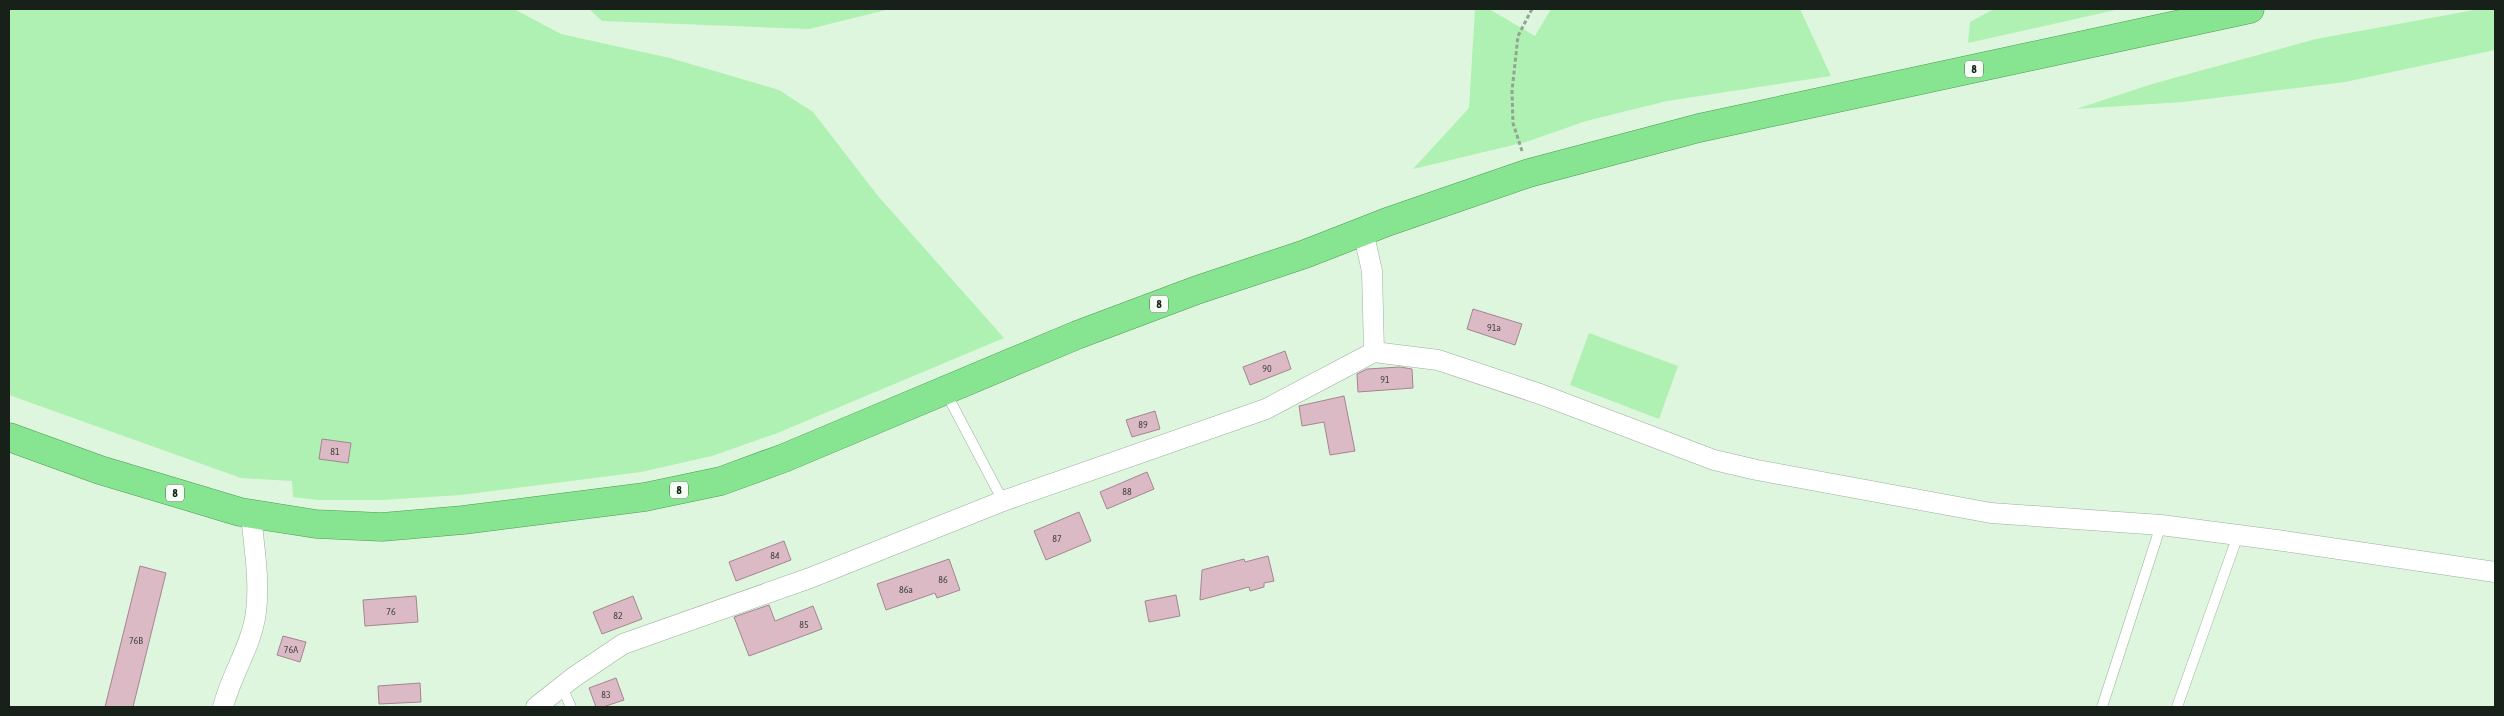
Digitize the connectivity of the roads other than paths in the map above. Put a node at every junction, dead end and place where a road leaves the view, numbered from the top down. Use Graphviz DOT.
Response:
graph roads {
  1 [pos="2250,9"];
  2 [pos="1363,231"];
  3 [pos="1374,352"];
  4 [pos="944,390"];
  5 [pos="9,438"];
  6 [pos="1003,500"];
  7 [pos="251,515"];
  8 [pos="2161,525"];
  9 [pos="2238,535"];
  10 [pos="2495,572"];
  11 [pos="562,687"];
  12 [pos="224,707"];
  13 [pos="536,707"];
  14 [pos="571,707"];
  15 [pos="2102,707"];
  16 [pos="2177,707"];
  1 -- 2 [label="highway, 8"];
  2 -- 3 [label="street"];
  2 -- 4 [label="highway, 8"];
  3 -- 6 [label="street"];
  3 -- 8 [label="street"];
  4 -- 6 [label="lane"];
  4 -- 7 [label="highway, 8"];
  5 -- 7 [label="highway, 8"];
  6 -- 11 [label="street"];
  7 -- 12 [label="street"];
  8 -- 9 [label="street"];
  8 -- 15 [label="lane"];
  9 -- 10 [label="street"];
  9 -- 16 [label="lane"];
  11 -- 13 [label="street"];
  11 -- 14 [label="lane"];
}
